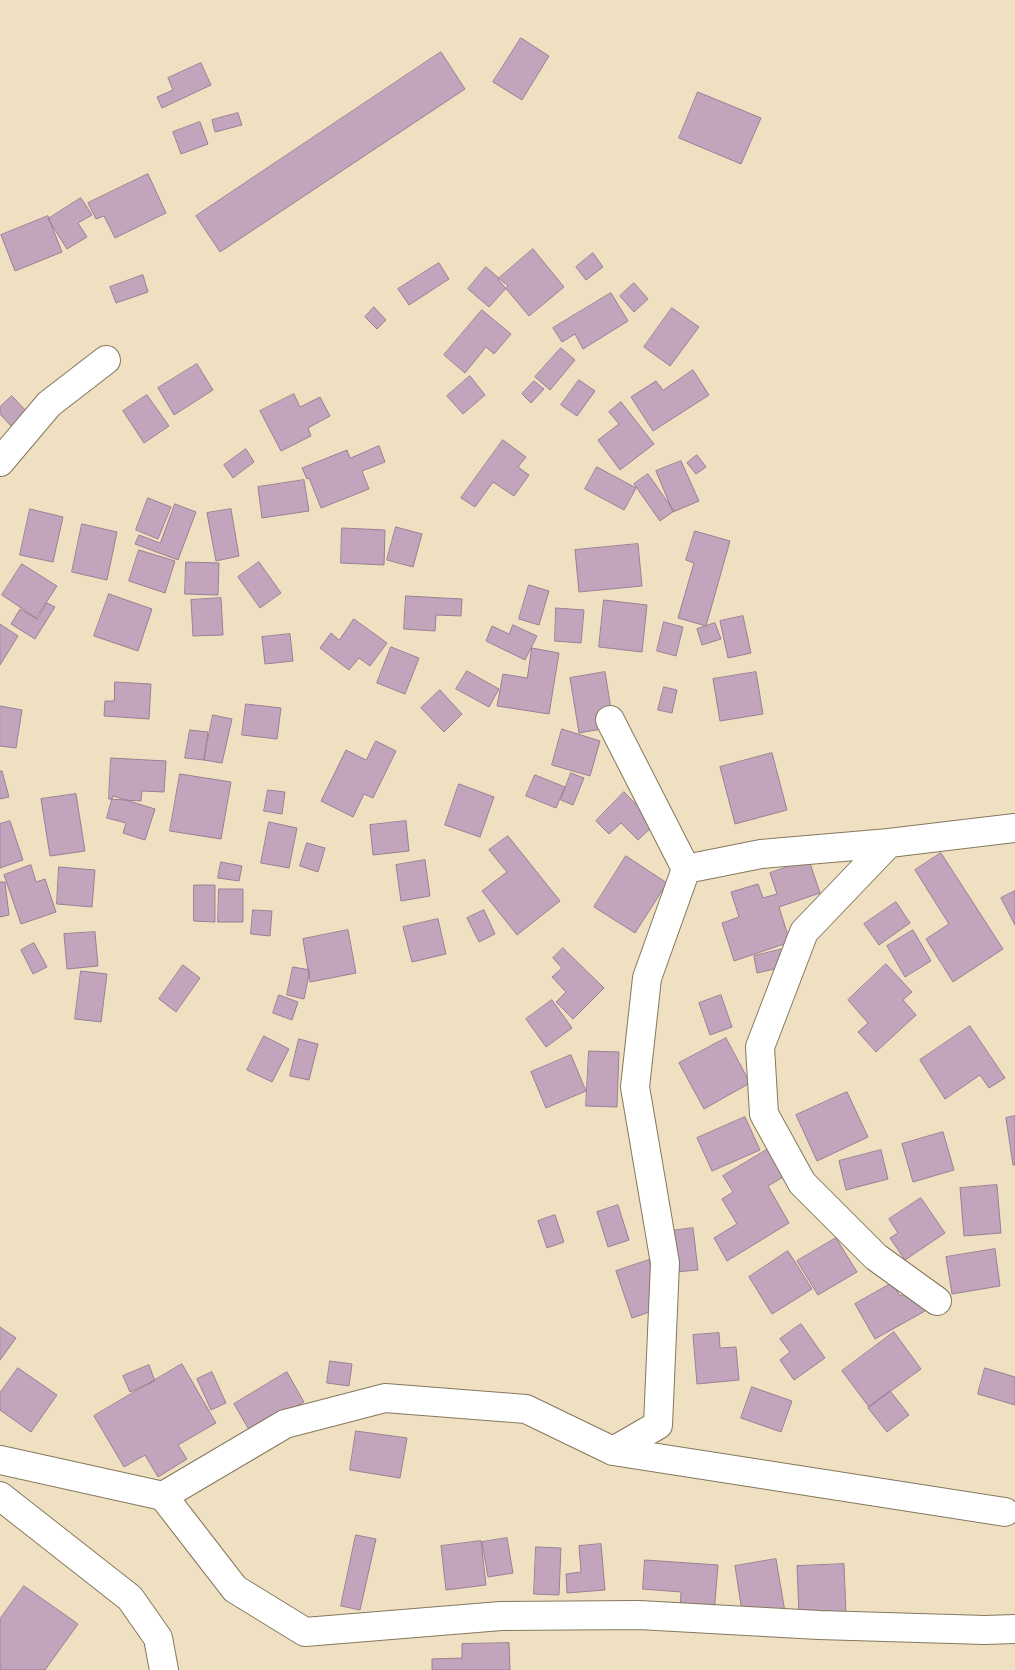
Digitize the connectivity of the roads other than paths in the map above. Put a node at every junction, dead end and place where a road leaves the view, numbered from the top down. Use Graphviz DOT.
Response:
graph roads {
  1 [pos="106,360"];
  2 [pos="0,462"];
  3 [pos="610,720"];
  4 [pos="1015,828"];
  5 [pos="888,843"];
  6 [pos="686,869"];
  7 [pos="937,1300"];
  8 [pos="613,1450"];
  9 [pos="0,1460"];
  10 [pos="0,1496"];
  11 [pos="164,1496"];
  12 [pos="1005,1512"];
  13 [pos="1015,1629"];
  14 [pos="164,1670"];
  1 -- 2 [label="street"];
  3 -- 6 [label="street"];
  4 -- 5 [label="street"];
  5 -- 6 [label="street"];
  5 -- 7 [label="street"];
  6 -- 8 [label="street"];
  8 -- 11 [label="street"];
  8 -- 12 [label="street"];
  9 -- 11 [label="street"];
  10 -- 14 [label="street"];
  11 -- 13 [label="street"];
}
